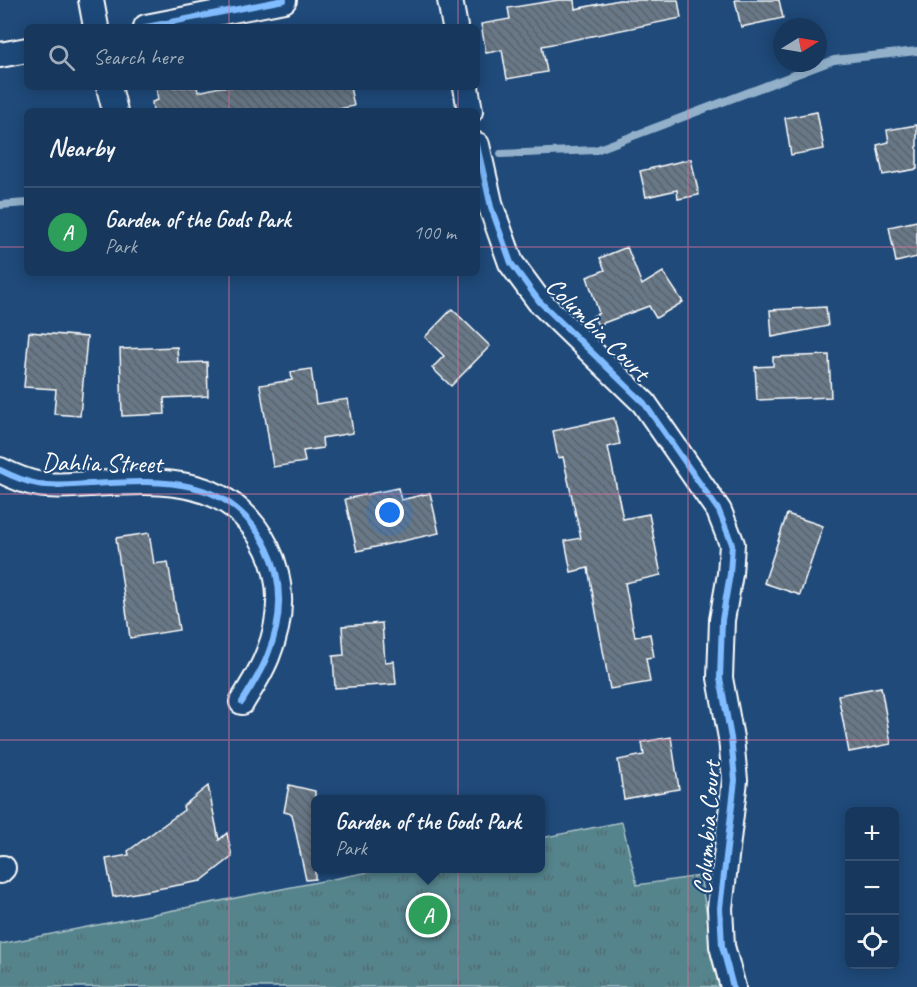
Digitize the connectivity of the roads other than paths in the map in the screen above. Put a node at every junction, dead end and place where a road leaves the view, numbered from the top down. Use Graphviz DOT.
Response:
graph roads {
  1 [pos="91,0"];
  2 [pos="284,0"];
  3 [pos="450,0"];
  4 [pos="95,24"];
  5 [pos="161,24"];
  6 [pos="454,24"];
  7 [pos="24,51"];
  8 [pos="0,55"];
  9 [pos="110,90"];
  10 [pos="466,90"];
  11 [pos="114,108"];
  12 [pos="470,108"];
  13 [pos="480,158"];
  14 [pos="0,470"];
  15 [pos="242,702"];
  16 [pos="733,987"];
  1 -- 4 [label="street"];
  2 -- 5 [label="street"];
  3 -- 6 [label="street"];
  7 -- 8 [label="street"];
  9 -- 11 [label="street"];
  10 -- 12 [label="street"];
  13 -- 16 [label="street, Columbia Court"];
  14 -- 15 [label="street, Dahlia Street"];
}
